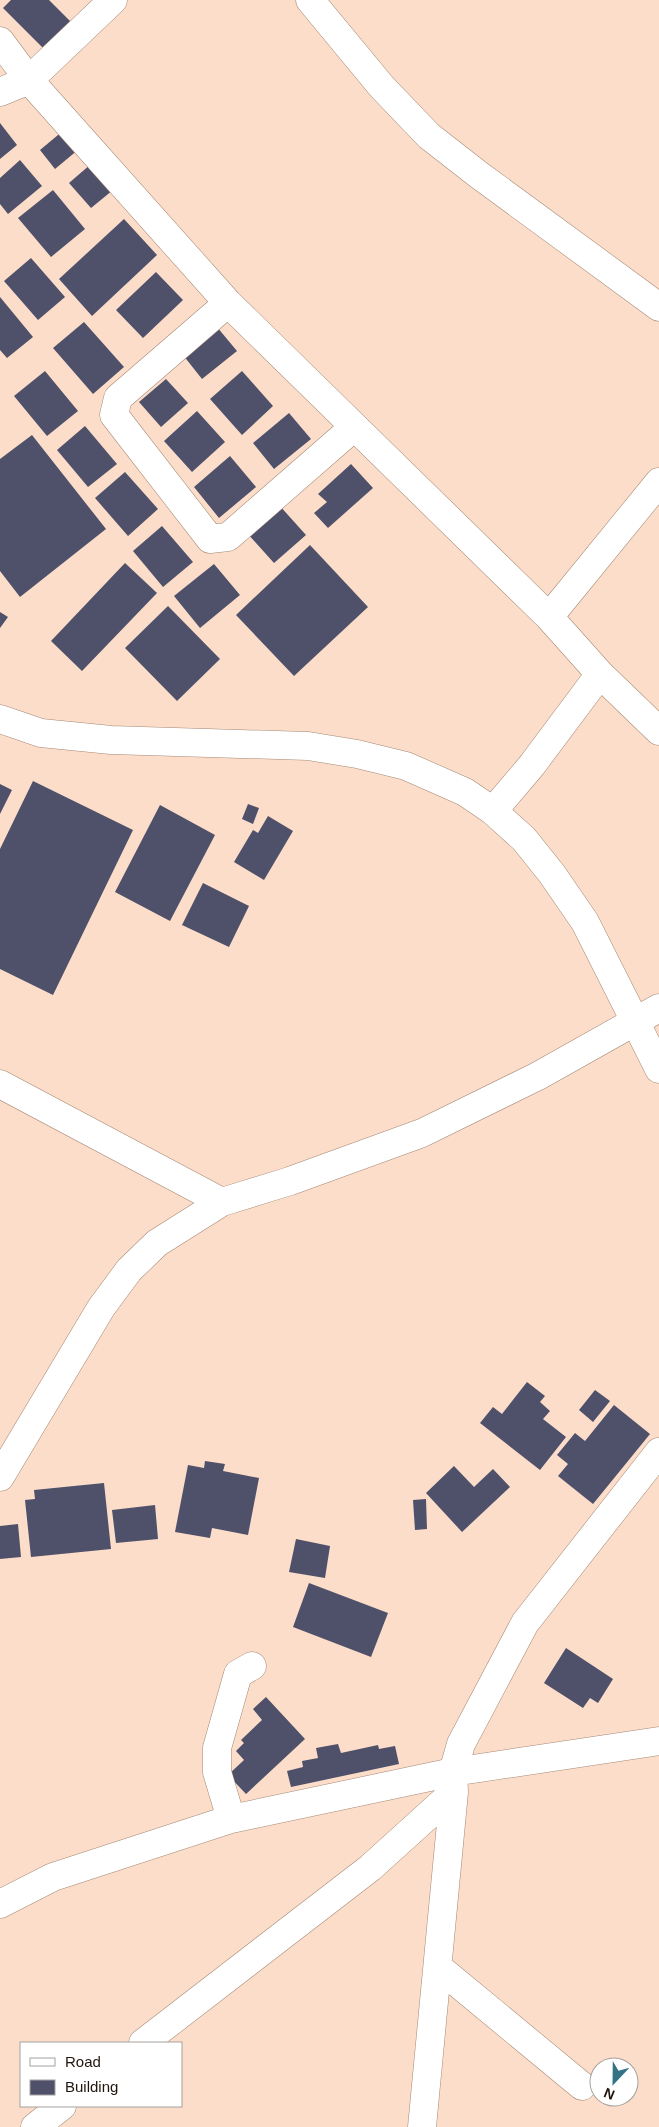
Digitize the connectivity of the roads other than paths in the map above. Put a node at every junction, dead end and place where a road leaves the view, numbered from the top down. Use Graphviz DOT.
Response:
graph roads {
  1 [pos="113,0"];
  2 [pos="310,0"];
  3 [pos="0,42"];
  4 [pos="29,80"];
  5 [pos="0,92"];
  6 [pos="228,303"];
  7 [pos="659,307"];
  8 [pos="353,428"];
  9 [pos="659,482"];
  10 [pos="549,617"];
  11 [pos="600,674"];
  12 [pos="0,719"];
  13 [pos="659,731"];
  14 [pos="492,811"];
  15 [pos="659,1008"];
  16 [pos="635,1020"];
  17 [pos="659,1069"];
  18 [pos="0,1084"];
  19 [pos="222,1202"];
  20 [pos="659,1452"];
  21 [pos="0,1477"];
  22 [pos="252,1666"];
  23 [pos="659,1741"];
  24 [pos="453,1782"];
  25 [pos="231,1819"];
  26 [pos="0,1904"];
  27 [pos="438,1967"];
  28 [pos="144,2042"];
  29 [pos="582,2086"];
  30 [pos="61,2107"];
  31 [pos="35,2127"];
  32 [pos="422,2127"];
  1 -- 4 [label="street"];
  2 -- 7 [label="street"];
  3 -- 4 [label="street"];
  4 -- 5 [label="street"];
  4 -- 6 [label="street"];
  6 -- 8 [label="street"];
  6 -- 8 [label="street"];
  8 -- 10 [label="street"];
  9 -- 10 [label="street"];
  10 -- 11 [label="street"];
  11 -- 13 [label="street"];
  11 -- 14 [label="street"];
  12 -- 14 [label="street"];
  14 -- 16 [label="street"];
  15 -- 16 [label="street"];
  16 -- 17 [label="street"];
  16 -- 19 [label="street"];
  18 -- 19 [label="street"];
  19 -- 21 [label="street"];
  20 -- 24 [label="street"];
  22 -- 25 [label="street"];
  23 -- 24 [label="street"];
  24 -- 25 [label="street"];
  24 -- 27 [label="street"];
  24 -- 28 [label="street"];
  25 -- 26 [label="street"];
  27 -- 29 [label="street"];
  27 -- 32 [label="street"];
  30 -- 31 [label="street"];
}
